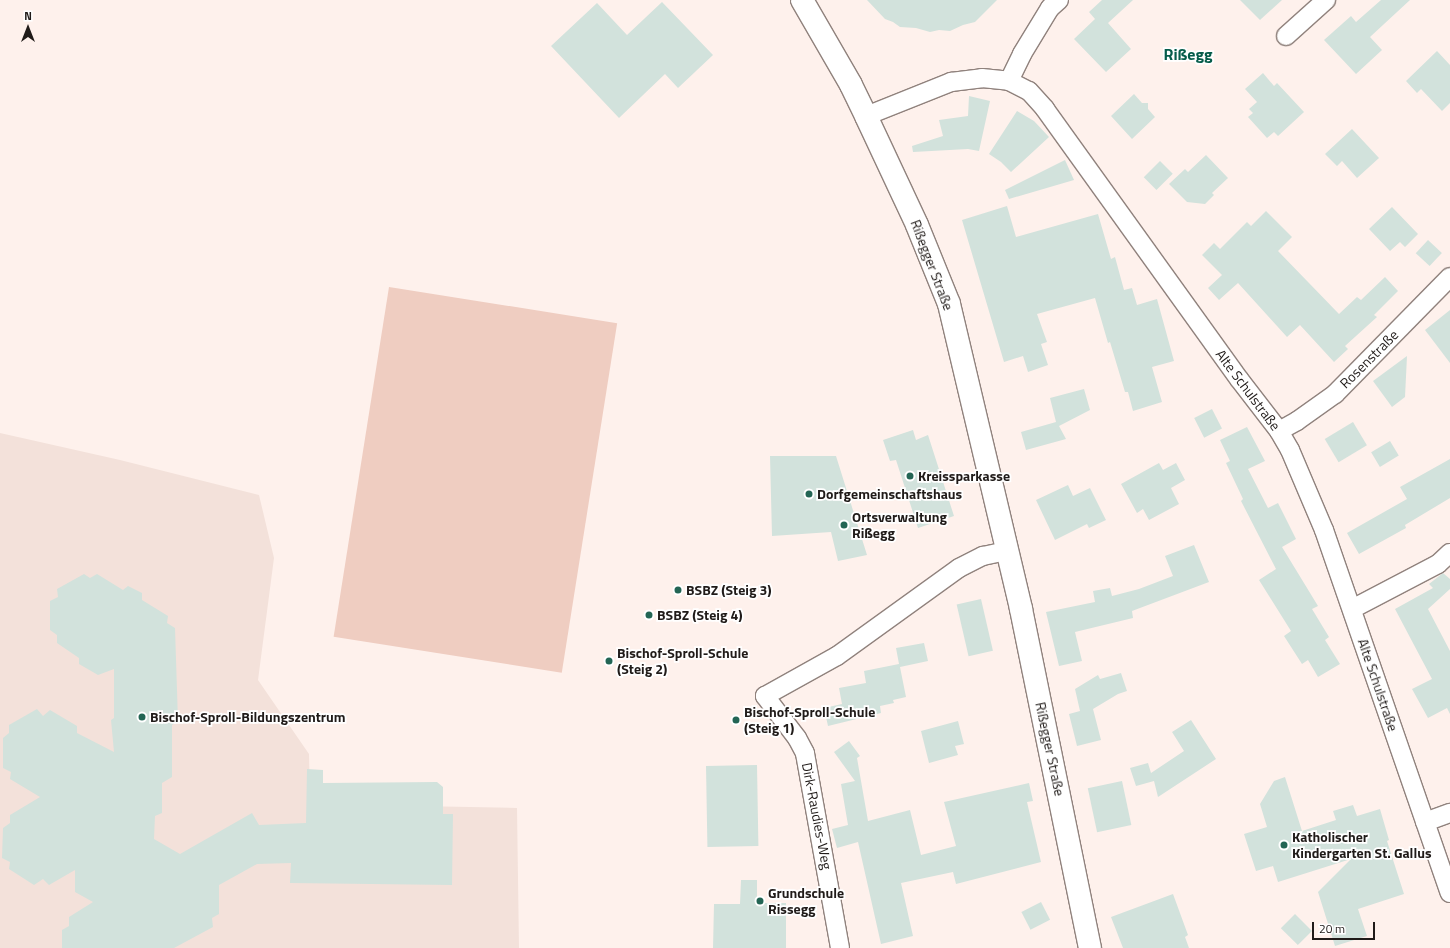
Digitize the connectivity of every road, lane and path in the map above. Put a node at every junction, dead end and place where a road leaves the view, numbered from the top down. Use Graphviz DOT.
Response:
graph roads {
  1 [pos="802,0"];
  2 [pos="1326,0"];
  3 [pos="1051,3"];
  4 [pos="1286,36"];
  5 [pos="1009,81"];
  6 [pos="866,116"];
  7 [pos="1450,277"];
  8 [pos="1279,431"];
  9 [pos="1008,551"];
  10 [pos="1450,553"];
  11 [pos="1352,609"];
  12 [pos="1450,813"];
  13 [pos="1425,822"];
  14 [pos="1450,893"];
  15 [pos="840,948"];
  16 [pos="1090,948"];
  1 -- 6 [label="street, Rißegger Straße"];
  2 -- 4 [label="street"];
  3 -- 5 [label="street"];
  5 -- 6 [label="street, Alte Schulstraße"];
  5 -- 8 [label="street, Alte Schulstraße"];
  6 -- 9 [label="street, Rißegger Straße"];
  7 -- 8 [label="street, Rosenstraße"];
  8 -- 11 [label="street, Alte Schulstraße"];
  9 -- 15 [label="street, Dirk-Raudies-Weg"];
  9 -- 16 [label="street, Rißegger Straße"];
  10 -- 11 [label="street"];
  11 -- 13 [label="street, Alte Schulstraße"];
  12 -- 13 [label="street"];
  13 -- 14 [label="street, Alte Schulstraße"];
}
